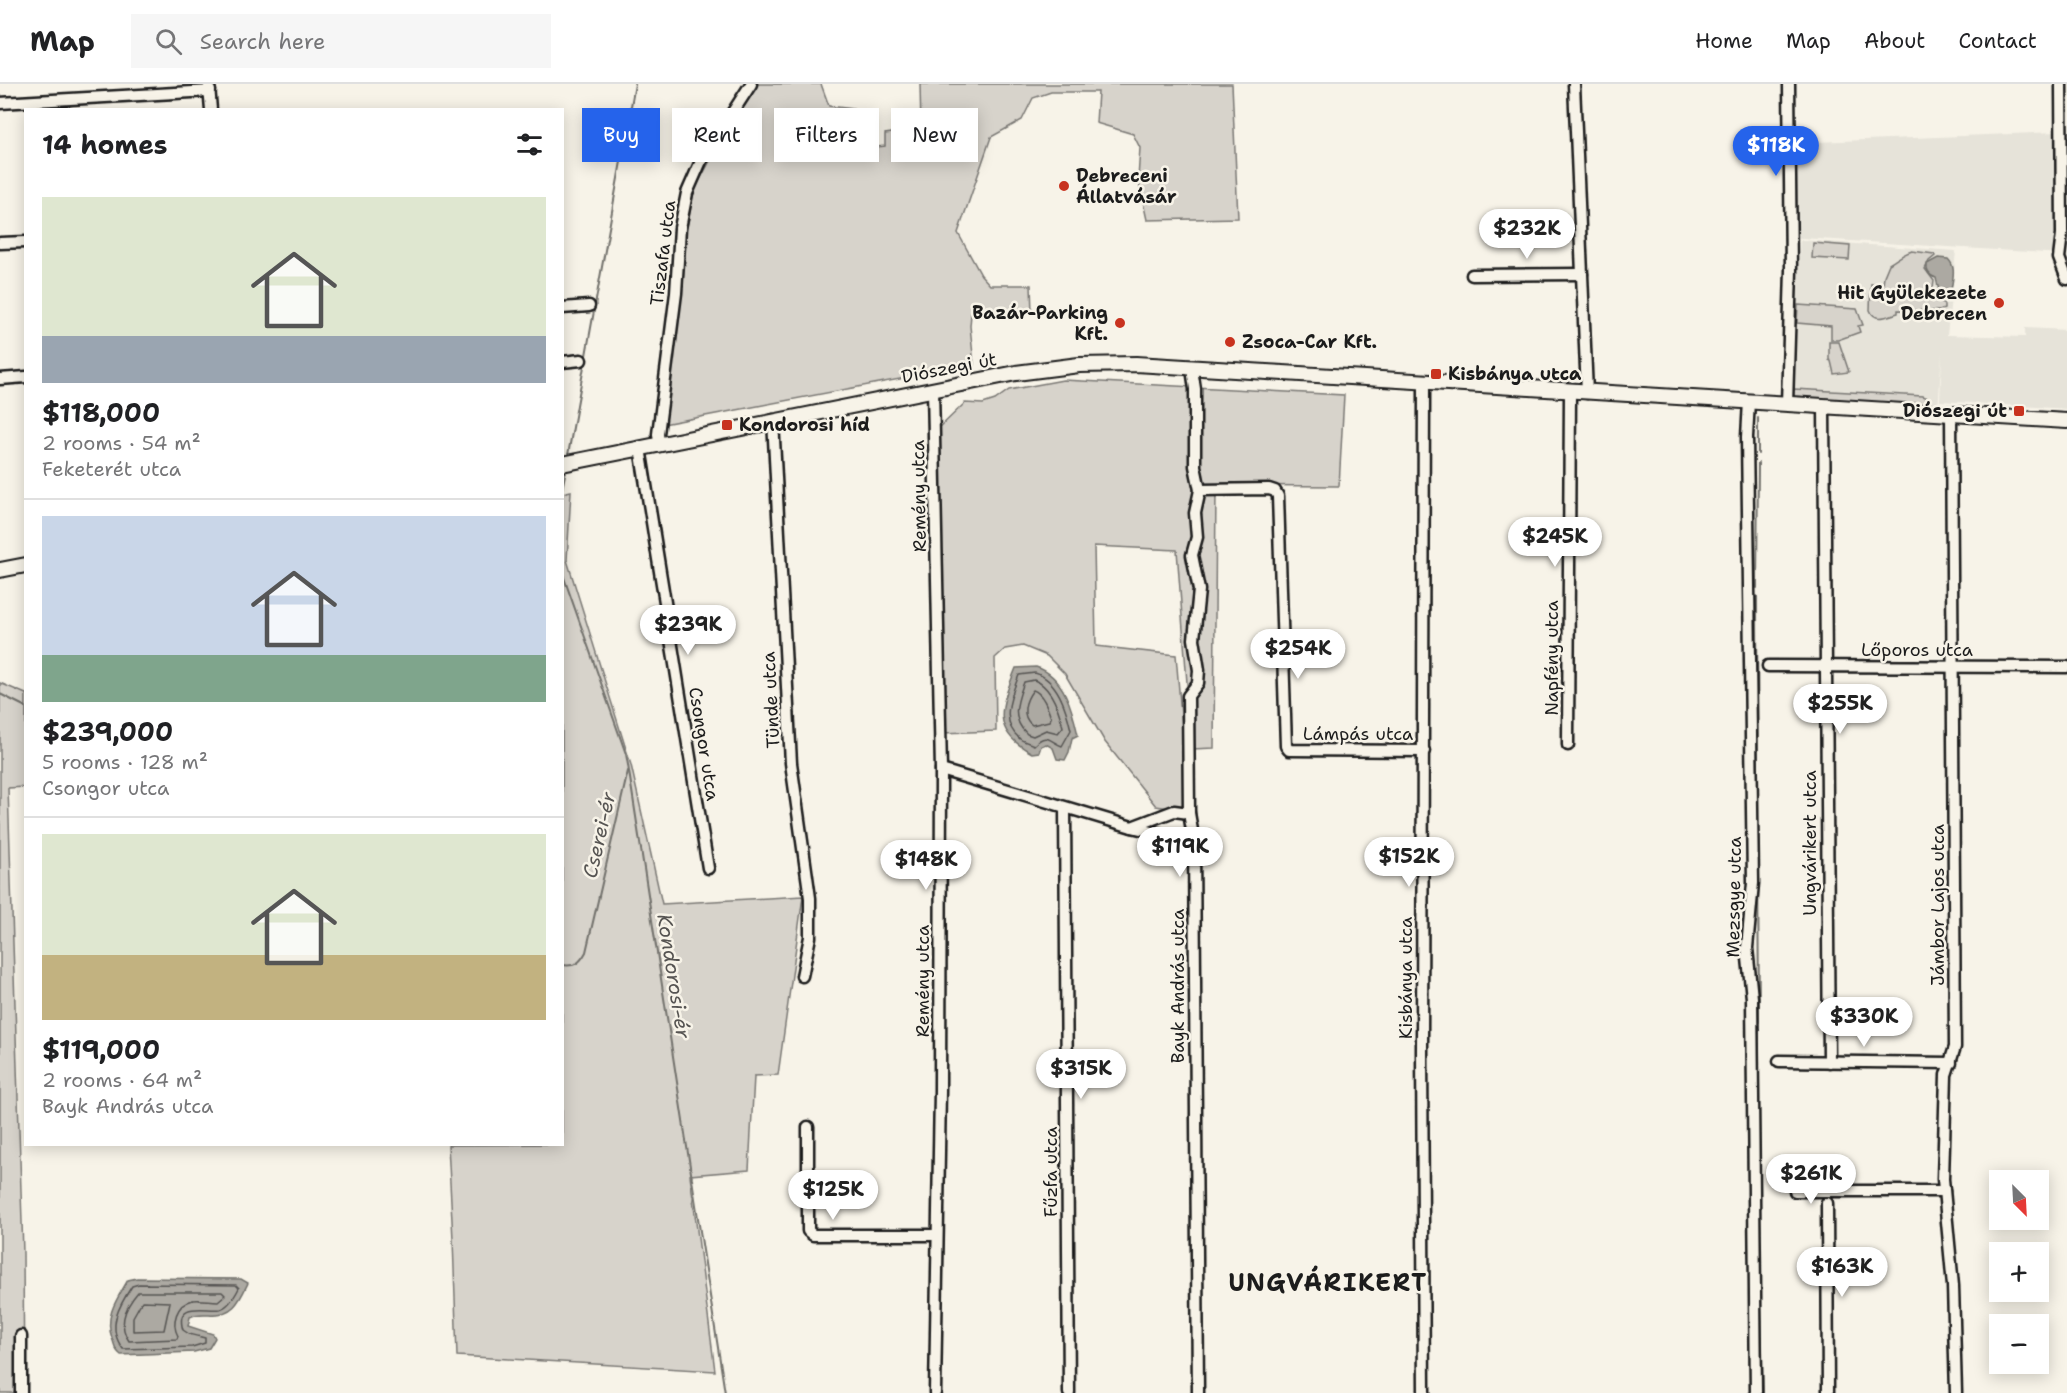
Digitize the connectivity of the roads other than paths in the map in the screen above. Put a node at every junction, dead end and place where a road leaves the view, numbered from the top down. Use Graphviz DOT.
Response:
graph roads {
  1 [pos="751,84"];
  2 [pos="1574,84"];
  3 [pos="1789,84"];
  4 [pos="2061,84"];
  5 [pos="210,87"];
  6 [pos="0,103"];
  7 [pos="211,108"];
  8 [pos="24,242"];
  9 [pos="0,243"];
  10 [pos="1472,274"];
  11 [pos="1582,274"];
  12 [pos="2067,279"];
  13 [pos="589,306"];
  14 [pos="564,308"];
  15 [pos="581,360"];
  16 [pos="564,362"];
  17 [pos="1192,369"];
  18 [pos="24,377"];
  19 [pos="0,378"];
  20 [pos="1424,383"];
  21 [pos="933,389"];
  22 [pos="1570,392"];
  23 [pos="1587,393"];
  24 [pos="1749,401"];
  25 [pos="1787,404"];
  26 [pos="1824,407"];
  27 [pos="1951,414"];
  28 [pos="773,420"];
  29 [pos="2067,421"];
  30 [pos="658,443"];
  31 [pos="640,448"];
  32 [pos="564,464"];
  33 [pos="1200,490"];
  34 [pos="24,565"];
  35 [pos="0,570"];
  36 [pos="1768,666"];
  37 [pos="1825,667"];
  38 [pos="1952,667"];
  39 [pos="2067,667"];
  40 [pos="1568,745"];
  41 [pos="1424,751"];
  42 [pos="941,770"];
  43 [pos="1065,807"];
  44 [pos="1189,813"];
  45 [pos="1132,827"];
  46 [pos="1194,842"];
  47 [pos="708,868"];
  48 [pos="802,976"];
  49 [pos="1779,1061"];
  50 [pos="1829,1062"];
  51 [pos="1951,1063"];
  52 [pos="808,1127"];
  53 [pos="1795,1191"];
  54 [pos="1944,1191"];
  55 [pos="1827,1203"];
  56 [pos="938,1235"];
  57 [pos="21,1336"];
  58 [pos="21,1393"];
  59 [pos="935,1393"];
  60 [pos="1069,1393"];
  61 [pos="1198,1393"];
  62 [pos="1424,1393"];
  63 [pos="1756,1393"];
  64 [pos="1828,1393"];
  65 [pos="1956,1393"];
  1 -- 30 [label="street, Tiszafa utca"];
  2 -- 11 [label="street"];
  3 -- 25 [label="street"];
  4 -- 12 [label="street"];
  5 -- 6 [label="street"];
  5 -- 7 [label="street"];
  8 -- 9 [label="street"];
  10 -- 11 [label="street"];
  11 -- 23 [label="street"];
  13 -- 14 [label="street"];
  15 -- 16 [label="street"];
  17 -- 20 [label="main road, Diószegi út"];
  17 -- 21 [label="main road, Diószegi út"];
  17 -- 33 [label="street, Bayk András utca"];
  18 -- 19 [label="street"];
  20 -- 22 [label="main road, Diószegi út"];
  20 -- 41 [label="street, Kisbánya utca"];
  21 -- 28 [label="main road, Diószegi út"];
  21 -- 42 [label="street, Remény utca"];
  22 -- 23 [label="main road, Diószegi út"];
  22 -- 40 [label="street, Napfény utca"];
  23 -- 24 [label="main road, Diószegi út"];
  24 -- 25 [label="main road, Diószegi út"];
  24 -- 63 [label="street, Mezsgye utca"];
  25 -- 26 [label="main road, Diószegi út"];
  26 -- 27 [label="main road, Diószegi út"];
  26 -- 37 [label="street, Ungvárikert utca"];
  27 -- 29 [label="main road, Diószegi út"];
  27 -- 38 [label="street, Jámbor Lajos utca"];
  28 -- 30 [label="main road, Diószegi út"];
  28 -- 48 [label="street, Tünde utca"];
  30 -- 31 [label="main road, Diószegi út"];
  31 -- 32 [label="main road, Diószegi út"];
  31 -- 47 [label="street, Csongor utca"];
  33 -- 41 [label="street, Lámpás utca"];
  33 -- 44 [label="street, Bayk András utca"];
  34 -- 35 [label="main road"];
  36 -- 37 [label="street, Lőporos utca"];
  37 -- 38 [label="street, Lőporos utca"];
  37 -- 50 [label="street, Ungvárikert utca"];
  38 -- 39 [label="street, Lőporos utca"];
  38 -- 51 [label="street, Jámbor Lajos utca"];
  41 -- 62 [label="street, Kisbánya utca"];
  42 -- 43 [label="street"];
  42 -- 56 [label="street, Remény utca"];
  43 -- 45 [label="street"];
  43 -- 60 [label="street, Fűzfa utca"];
  44 -- 45 [label="street"];
  44 -- 46 [label="street, Bayk András utca"];
  45 -- 46 [label="street"];
  46 -- 61 [label="street, Bayk András utca"];
  49 -- 50 [label="street"];
  50 -- 51 [label="street"];
  51 -- 54 [label="street, Jámbor Lajos utca"];
  52 -- 56 [label="street"];
  53 -- 54 [label="street"];
  54 -- 65 [label="street, Jámbor Lajos utca"];
  55 -- 64 [label="street"];
  56 -- 59 [label="street, Remény utca"];
  57 -- 58 [label="street"];
}
